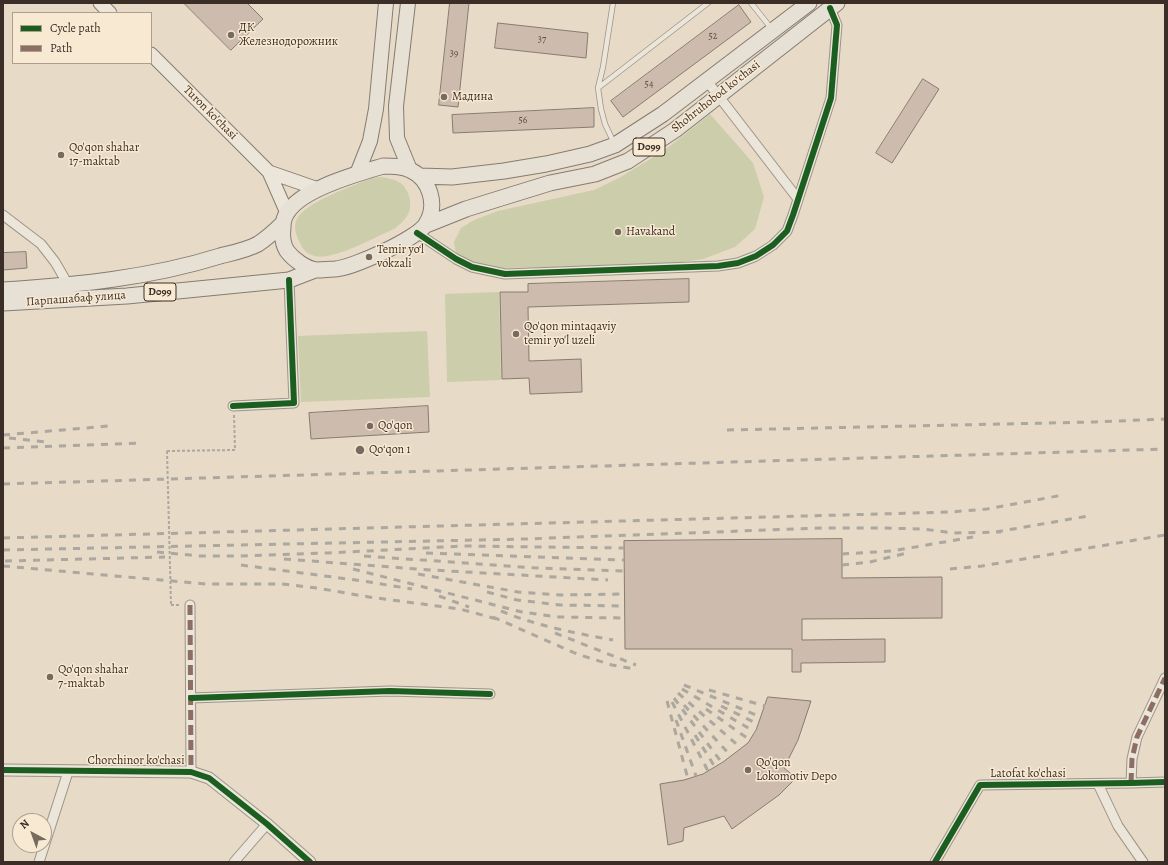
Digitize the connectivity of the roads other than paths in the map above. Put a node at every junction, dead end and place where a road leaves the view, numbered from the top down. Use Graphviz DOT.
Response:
graph roads {
  1 [pos="100,3"];
  2 [pos="386,3"];
  3 [pos="408,3"];
  4 [pos="613,3"];
  5 [pos="708,3"];
  6 [pos="751,3"];
  7 [pos="809,3"];
  8 [pos="834,6"];
  9 [pos="109,12"];
  10 [pos="773,31"];
  11 [pos="152,55"];
  12 [pos="707,81"];
  13 [pos="598,88"];
  14 [pos="718,96"];
  15 [pos="615,145"];
  16 [pos="269,172"];
  17 [pos="415,173"];
  18 [pos="350,177"];
  19 [pos="318,189"];
  20 [pos="798,199"];
  21 [pos="3,215"];
  22 [pos="285,218"];
  23 [pos="422,229"];
  24 [pos="315,270"];
  25 [pos="289,280"];
  26 [pos="69,286"];
  27 [pos="3,290"];
  28 [pos="3,303"];
  29 [pos="233,406"];
  30 [pos="190,605"];
  31 [pos="1165,678"];
  32 [pos="490,694"];
  33 [pos="191,698"];
  34 [pos="3,770"];
  35 [pos="68,772"];
  36 [pos="191,772"];
  37 [pos="1165,782"];
  38 [pos="1131,783"];
  39 [pos="1098,784"];
  40 [pos="267,824"];
  41 [pos="39,862"];
  42 [pos="234,862"];
  43 [pos="310,862"];
  44 [pos="935,862"];
  45 [pos="1143,862"];
  1 -- 9 [label="main road"];
  2 -- 18 [label="main road"];
  3 -- 17 [label="main road"];
  4 -- 13 [label="lane"];
  5 -- 13 [label="lane"];
  6 -- 10 [label="lane"];
  7 -- 10 [label="highway, Shohruhobod koʻchasi / D099"];
  8 -- 14 [label="highway, Shohruhobod koʻchasi / D099"];
  8 -- 20 [label="street"];
  10 -- 12 [label="highway, Shohruhobod koʻchasi / D099"];
  11 -- 16 [label="main road, Turon ko'chasi"];
  12 -- 14 [label="street"];
  12 -- 15 [label="highway, Shohruhobod koʻchasi / D099"];
  13 -- 15 [label="lane"];
  14 -- 20 [label="street"];
  14 -- 23 [label="highway, Shohruhobod koʻchasi / D099"];
  15 -- 17 [label="highway, Shohruhobod koʻchasi / D099"];
  16 -- 19 [label="main road, Turon ko'chasi"];
  16 -- 22 [label="main road, Turon ko'chasi"];
  17 -- 18 [label="highway, D099"];
  17 -- 23 [label="highway"];
  18 -- 19 [label="highway, D099"];
  19 -- 22 [label="highway, D099"];
  20 -- 23 [label="street"];
  21 -- 26 [label="street"];
  22 -- 24 [label="highway, D099"];
  22 -- 26 [label="highway, Парпашабаф улица / D099"];
  23 -- 24 [label="highway, D099"];
  24 -- 25 [label="highway, Парпашабаф улица / D099"];
  25 -- 28 [label="highway, Парпашабаф улица / D099"];
  25 -- 29 [label="street"];
  26 -- 27 [label="highway, Парпашабаф улица / D099"];
  30 -- 33 [label="street"];
  31 -- 38 [label="street"];
  32 -- 33 [label="street"];
  33 -- 36 [label="street"];
  34 -- 35 [label="street, Chorchinor ko'chasi"];
  35 -- 36 [label="street, Chorchinor ko'chasi"];
  35 -- 41 [label="street"];
  36 -- 40 [label="street, Chorchinor ko'chasi"];
  37 -- 38 [label="street, Latofat ko'chasi"];
  38 -- 39 [label="street, Latofat ko'chasi"];
  39 -- 44 [label="street, Latofat ko'chasi"];
  39 -- 45 [label="street"];
  40 -- 42 [label="street"];
  40 -- 43 [label="street, Chorchinor ko'chasi"];
}
